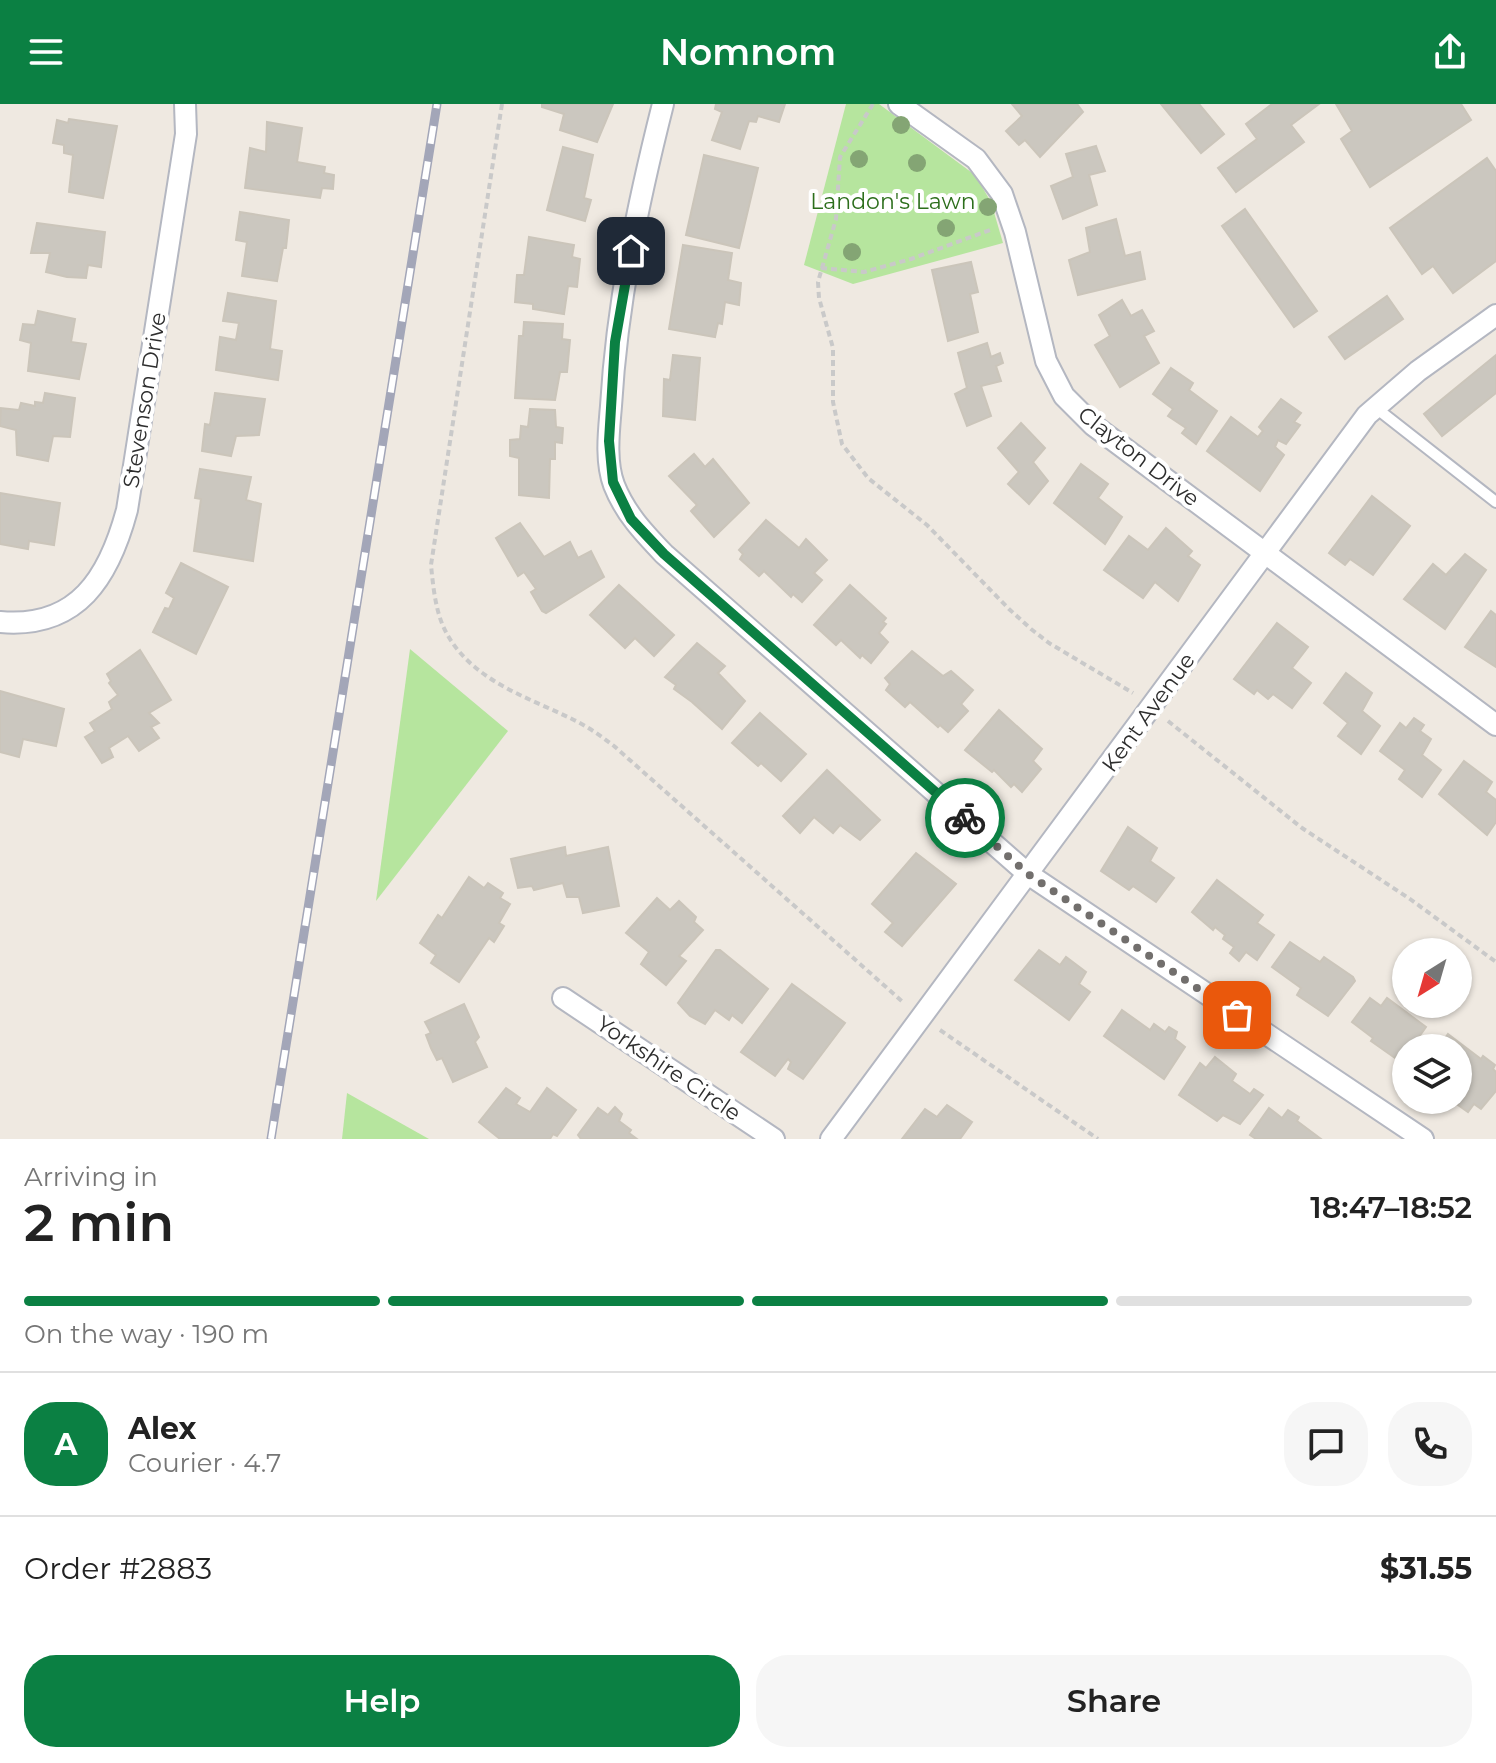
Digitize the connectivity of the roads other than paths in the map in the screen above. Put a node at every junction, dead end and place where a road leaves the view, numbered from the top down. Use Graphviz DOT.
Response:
graph roads {
  1 [pos="185,104"];
  2 [pos="663,104"];
  3 [pos="899,104"];
  4 [pos="1496,315"];
  5 [pos="1376,408"];
  6 [pos="1496,502"];
  7 [pos="1266,551"];
  8 [pos="0,622"];
  9 [pos="1496,725"];
  10 [pos="1028,874"];
  11 [pos="563,998"];
  12 [pos="774,1139"];
  13 [pos="831,1139"];
  14 [pos="1423,1139"];
  1 -- 8 [label="street, Stevenson Drive"];
  2 -- 10 [label="street"];
  3 -- 7 [label="street, Clayton Drive"];
  4 -- 5 [label="street, Kent Avenue"];
  5 -- 6 [label="lane"];
  5 -- 7 [label="street, Kent Avenue"];
  7 -- 9 [label="street, Clayton Drive"];
  7 -- 10 [label="street, Kent Avenue"];
  10 -- 13 [label="street, Kent Avenue"];
  10 -- 14 [label="street"];
  11 -- 12 [label="street, Yorkshire Circle"];
}
